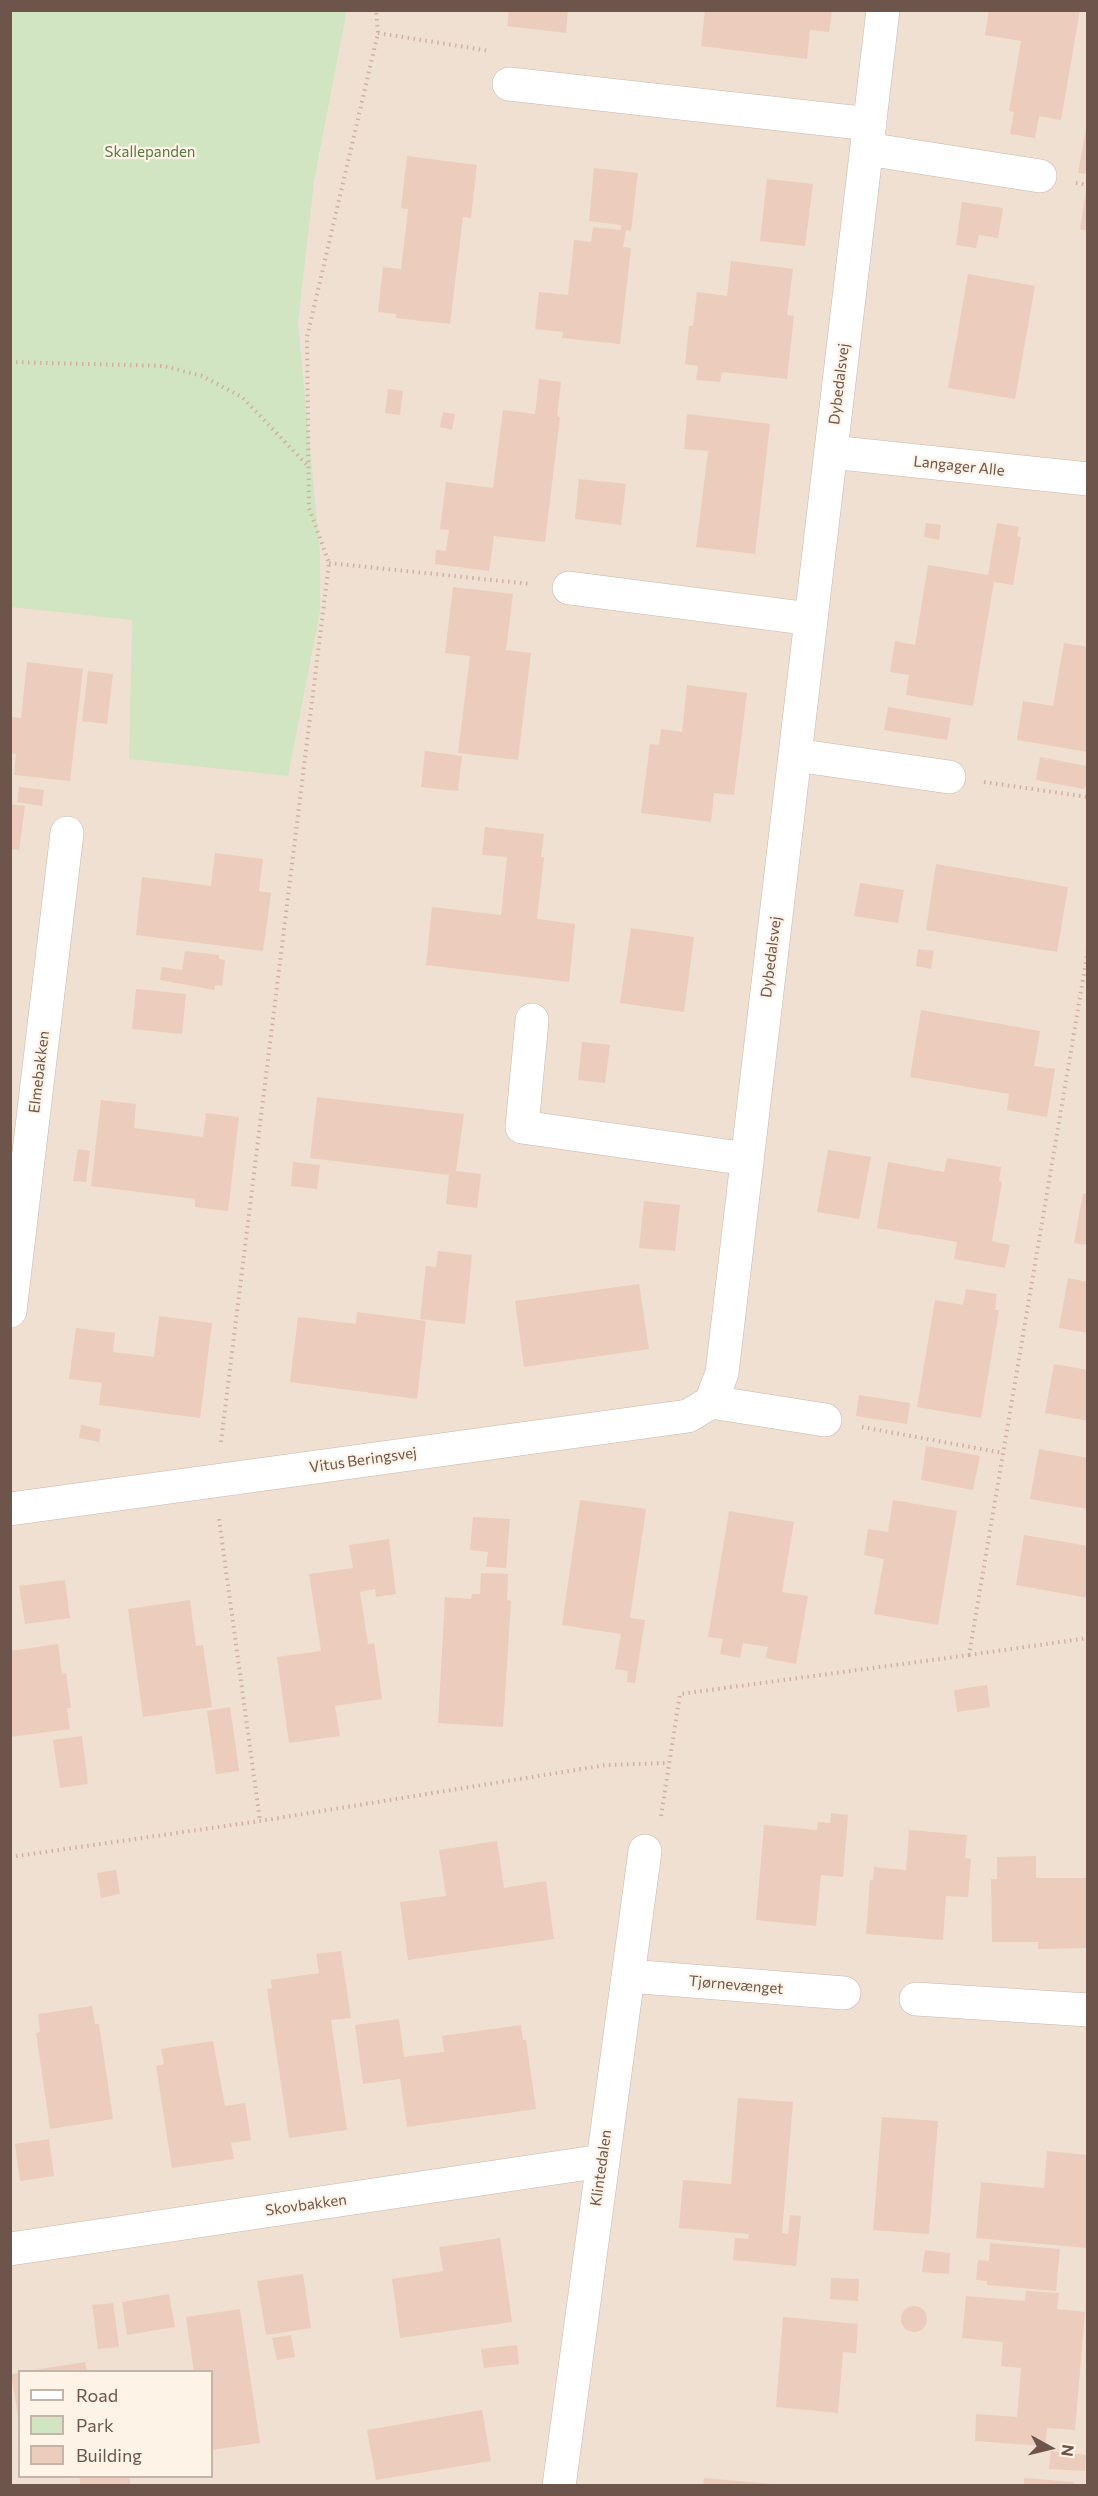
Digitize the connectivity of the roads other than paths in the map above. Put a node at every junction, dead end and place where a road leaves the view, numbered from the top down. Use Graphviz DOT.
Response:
graph roads {
  1 [pos="883,10"];
  2 [pos="509,84"];
  3 [pos="868,137"];
  4 [pos="1040,176"];
  5 [pos="831,452"];
  6 [pos="1088,479"];
  7 [pos="569,588"];
  8 [pos="811,619"];
  9 [pos="795,755"];
  10 [pos="949,777"];
  11 [pos="67,833"];
  12 [pos="532,1020"];
  13 [pos="747,1159"];
  14 [pos="10,1311"];
  15 [pos="711,1402"];
  16 [pos="825,1420"];
  17 [pos="10,1509"];
  18 [pos="645,1851"];
  19 [pos="628,1976"];
  20 [pos="844,1994"];
  21 [pos="916,1999"];
  22 [pos="1088,2010"];
  23 [pos="602,2161"];
  24 [pos="10,2249"];
  25 [pos="559,2486"];
  1 -- 3 [label="street, Dybedalsvej"];
  2 -- 3 [label="street"];
  3 -- 4 [label="street"];
  3 -- 5 [label="street, Dybedalsvej"];
  5 -- 6 [label="street, Langager Alle"];
  5 -- 8 [label="street, Dybedalsvej"];
  7 -- 8 [label="street"];
  8 -- 9 [label="street, Dybedalsvej"];
  9 -- 10 [label="street"];
  9 -- 13 [label="street, Dybedalsvej"];
  11 -- 14 [label="street, Elmebakken"];
  12 -- 13 [label="street"];
  13 -- 15 [label="street, Dybedalsvej"];
  15 -- 16 [label="street"];
  15 -- 17 [label="street, Vitus Beringsvej"];
  18 -- 19 [label="street, Klintedalen"];
  19 -- 20 [label="street, Tjørnevænget"];
  19 -- 23 [label="street, Klintedalen"];
  21 -- 22 [label="street"];
  23 -- 24 [label="street, Skovbakken"];
  23 -- 25 [label="street, Klintedalen"];
}
